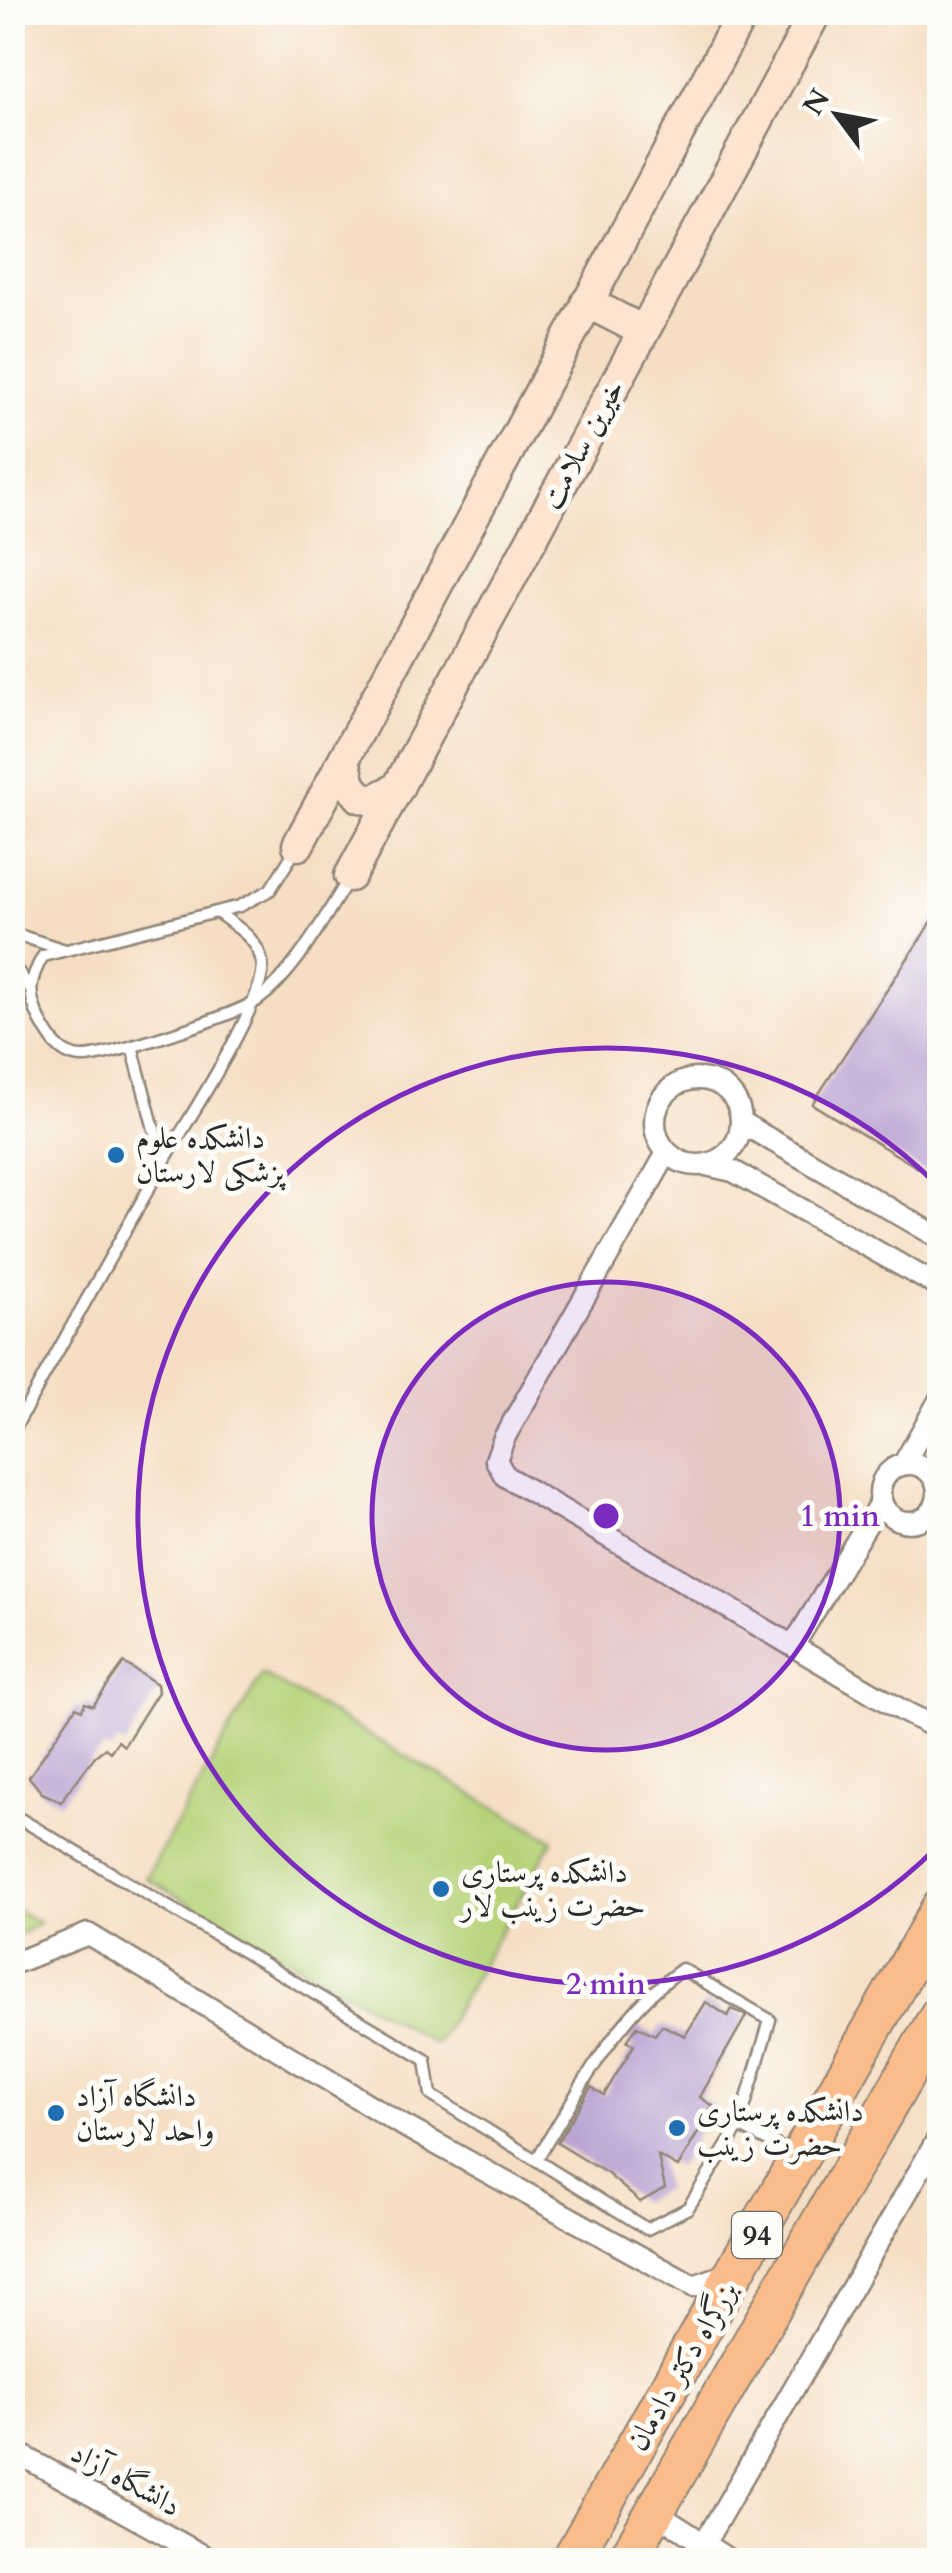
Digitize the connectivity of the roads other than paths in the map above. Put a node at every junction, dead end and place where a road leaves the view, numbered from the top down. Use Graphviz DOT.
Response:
graph roads {
  1 [pos="742,12"];
  2 [pos="816,12"];
  3 [pos="587,302"];
  4 [pos="642,331"];
  5 [pos="344,760"];
  6 [pos="398,788"];
  7 [pos="298,846"];
  8 [pos="350,876"];
  9 [pos="217,912"];
  10 [pos="12,933"];
  11 [pos="66,950"];
  12 [pos="12,963"];
  13 [pos="30,990"];
  14 [pos="256,1002"];
  15 [pos="132,1046"];
  16 [pos="742,1123"];
  17 [pos="667,1153"];
  18 [pos="162,1163"];
  19 [pos="706,1165"];
  20 [pos="940,1238"];
  21 [pos="940,1287"];
  22 [pos="940,1399"];
  23 [pos="12,1433"];
  24 [pos="902,1464"];
  25 [pos="881,1501"];
  26 [pos="936,1508"];
  27 [pos="793,1646"];
  28 [pos="940,1723"];
  29 [pos="12,1814"];
  30 [pos="940,1909"];
  31 [pos="12,1964"];
  32 [pos="884,2013"];
  33 [pos="933,2026"];
  34 [pos="739,2126"];
  35 [pos="940,2135"];
  36 [pos="538,2157"];
  37 [pos="801,2158"];
  38 [pos="736,2272"];
  39 [pos="12,2450"];
  40 [pos="655,2512"];
  41 [pos="704,2544"];
  42 [pos="211,2560"];
  43 [pos="571,2560"];
  44 [pos="627,2560"];
  45 [pos="728,2560"];
  1 -- 3 [label="street, خیرین سلامت"];
  2 -- 4 [label="street, خیرین سلامت"];
  3 -- 4 [label="street"];
  3 -- 5 [label="street, خیرین سلامت"];
  4 -- 6 [label="street, خیرین سلامت"];
  5 -- 6 [label="street"];
  5 -- 7 [label="street, خیرین سلامت"];
  6 -- 8 [label="street, خیرین سلامت"];
  7 -- 9 [label="lane"];
  8 -- 14 [label="lane"];
  9 -- 11 [label="lane"];
  9 -- 14 [label="lane"];
  10 -- 11 [label="lane"];
  11 -- 13 [label="lane"];
  12 -- 13 [label="lane"];
  13 -- 15 [label="lane"];
  14 -- 15 [label="lane"];
  14 -- 18 [label="lane"];
  15 -- 18 [label="lane"];
  16 -- 17 [label="street"];
  16 -- 19 [label="street"];
  16 -- 20 [label="street"];
  17 -- 19 [label="street"];
  17 -- 27 [label="street"];
  18 -- 23 [label="lane"];
  19 -- 21 [label="street"];
  22 -- 24 [label="street"];
  24 -- 25 [label="street"];
  24 -- 26 [label="street"];
  25 -- 26 [label="street"];
  25 -- 27 [label="street"];
  27 -- 28 [label="street"];
  29 -- 36 [label="lane"];
  30 -- 32 [label="highway, بزرگراه دکتر دادمان / 94"];
  31 -- 38 [label="street"];
  32 -- 33 [label="highway"];
  32 -- 37 [label="highway, بزرگراه دکتر دادمان / 94"];
  33 -- 40 [label="highway, بزرگراه دکتر دادمان / 94"];
  34 -- 36 [label="lane"];
  34 -- 36 [label="lane"];
  34 -- 37 [label="lane"];
  35 -- 41 [label="street"];
  37 -- 38 [label="highway, بزرگراه دکتر دادمان / 94"];
  38 -- 43 [label="highway, بزرگراه دکتر دادمان / 94"];
  39 -- 42 [label="street, دانشگاه آزاد"];
  40 -- 41 [label="street"];
  40 -- 44 [label="highway, بزرگراه دکتر دادمان / 94"];
  41 -- 45 [label="street"];
}
